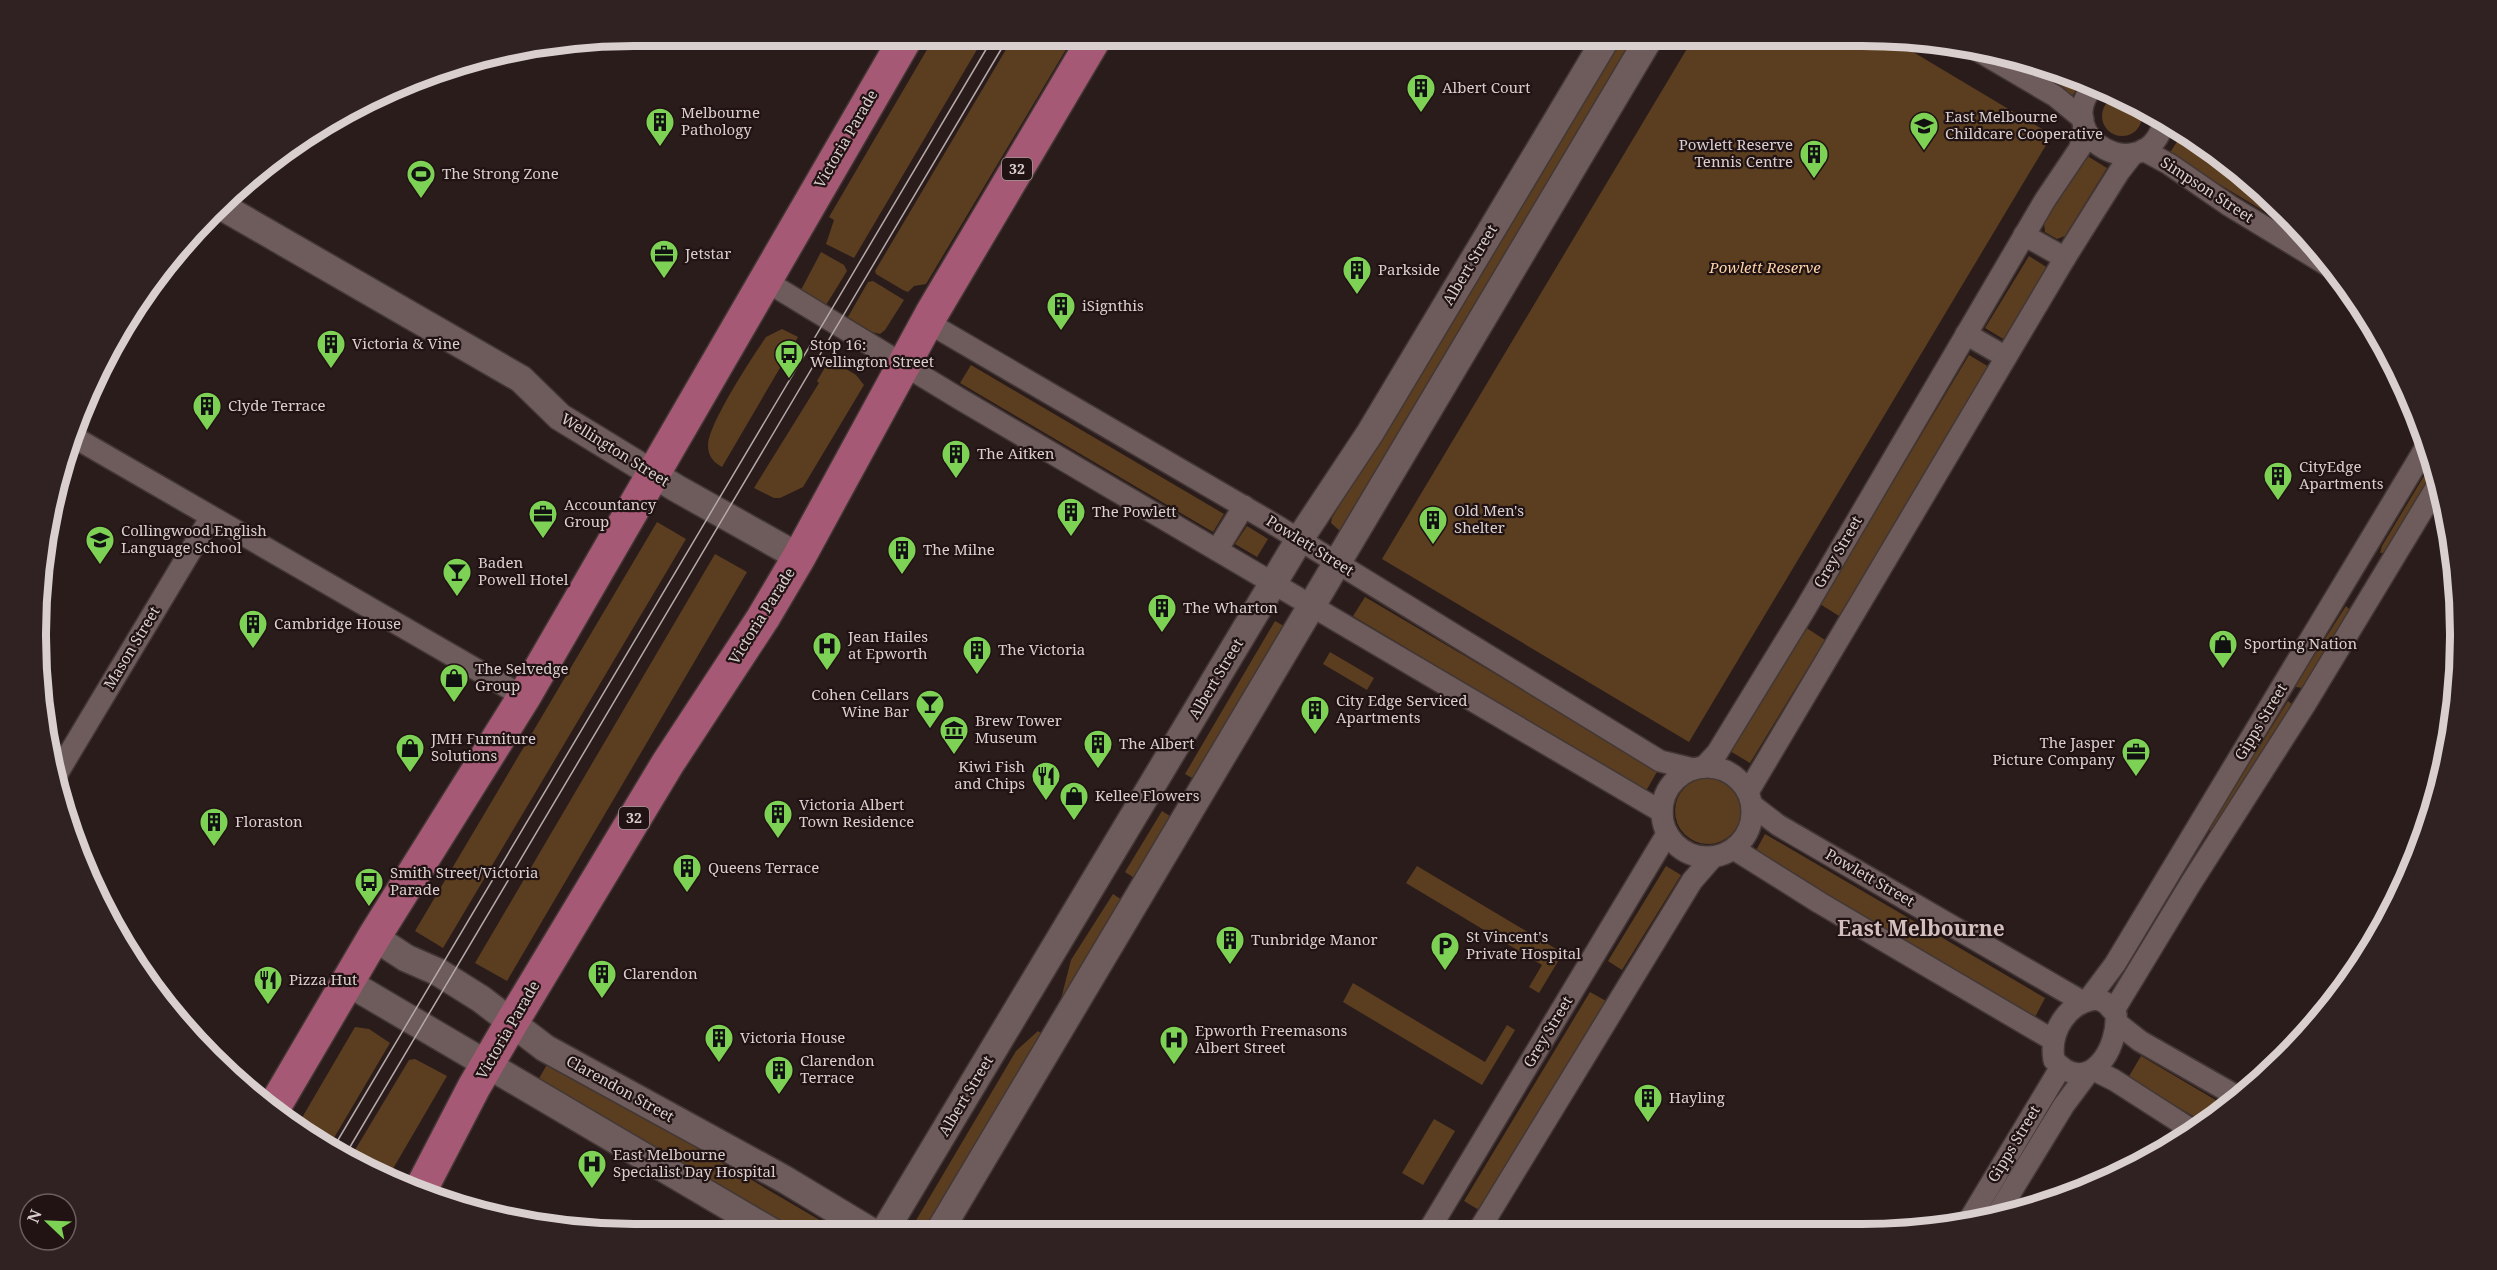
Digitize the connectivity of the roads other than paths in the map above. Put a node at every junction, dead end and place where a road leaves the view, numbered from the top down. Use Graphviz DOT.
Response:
graph roads {
  1 [pos="901,46"];
  2 [pos="1090,46"];
  3 [pos="1602,46"];
  4 [pos="1645,46"];
  5 [pos="2000,64"];
  6 [pos="2088,92"];
  7 [pos="2083,123"];
  8 [pos="2161,128"];
  9 [pos="2138,152"];
  10 [pos="228,210"];
  11 [pos="2024,235"];
  12 [pos="2311,255"];
  13 [pos="2065,258"];
  14 [pos="764,280"];
  15 [pos="927,322"];
  16 [pos="1966,334"];
  17 [pos="2006,357"];
  18 [pos="904,364"];
  19 [pos="80,441"];
  20 [pos="2422,455"];
  21 [pos="654,474"];
  22 [pos="2433,494"];
  23 [pos="1244,506"];
  24 [pos="211,517"];
  25 [pos="1299,540"];
  26 [pos="1217,550"];
  27 [pos="799,557"];
  28 [pos="1337,563"];
  29 [pos="1273,583"];
  30 [pos="2340,593"];
  31 [pos="1312,606"];
  32 [pos="2364,608"];
  33 [pos="2281,688"];
  34 [pos="524,697"];
  35 [pos="2306,703"];
  36 [pos="60,760"];
  37 [pos="1698,768"];
  38 [pos="1750,798"];
  39 [pos="1662,812"];
  40 [pos="1667,834"];
  41 [pos="1734,849"];
  42 [pos="1712,858"];
  43 [pos="374,937"];
  44 [pos="347,982"];
  45 [pos="2085,1001"];
  46 [pos="2116,1017"];
  47 [pos="512,1022"];
  48 [pos="2053,1040"];
  49 [pos="487,1064"];
  50 [pos="2061,1067"];
  51 [pos="2091,1071"];
  52 [pos="2231,1093"];
  53 [pos="277,1102"];
  54 [pos="2186,1126"];
  55 [pos="424,1184"];
  56 [pos="2002,1206"];
  57 [pos="1982,1211"];
  58 [pos="758,1224"];
  59 [pos="859,1224"];
  60 [pos="889,1224"];
  61 [pos="944,1224"];
  62 [pos="1433,1224"];
  63 [pos="1483,1224"];
  1 -- 14 [label="main road, Victoria Parade"];
  2 -- 15 [label="main road, Victoria Parade / 32"];
  3 -- 25 [label="street, Albert Street"];
  4 -- 28 [label="street"];
  5 -- 7 [label="street"];
  6 -- 7 [label="street, Grey Street"];
  7 -- 9 [label="street, Simpson Street"];
  7 -- 11 [label="street, Grey Street"];
  8 -- 9 [label="street"];
  9 -- 12 [label="street, Simpson Street"];
  9 -- 13 [label="street"];
  10 -- 21 [label="street, Wellington Street"];
  11 -- 13 [label="street"];
  11 -- 16 [label="street, Grey Street"];
  13 -- 17 [label="street"];
  14 -- 18 [label="street"];
  14 -- 21 [label="main road, Victoria Parade"];
  15 -- 18 [label="main road, Victoria Parade / 32"];
  15 -- 23 [label="street, Powlett Street"];
  16 -- 17 [label="street"];
  16 -- 37 [label="street, Grey Street"];
  17 -- 38 [label="street"];
  18 -- 26 [label="street"];
  18 -- 27 [label="main road, Victoria Parade / 32"];
  19 -- 24 [label="street"];
  20 -- 30 [label="street, Gipps Street"];
  21 -- 27 [label="street, Wellington Street"];
  21 -- 34 [label="main road, Victoria Parade"];
  22 -- 32 [label="street, Gipps Street"];
  23 -- 25 [label="street, Powlett Street"];
  23 -- 26 [label="street"];
  24 -- 34 [label="street"];
  24 -- 36 [label="street, Mason Street"];
  25 -- 28 [label="street, Powlett Street"];
  25 -- 29 [label="street, Albert Street"];
  26 -- 29 [label="street"];
  27 -- 47 [label="main road, Victoria Parade / 32"];
  28 -- 31 [label="street"];
  28 -- 37 [label="street, Powlett Street"];
  29 -- 31 [label="street"];
  29 -- 60 [label="street, Albert Street"];
  30 -- 32 [label="street"];
  30 -- 33 [label="street, Gipps Street"];
  31 -- 39 [label="street"];
  31 -- 61 [label="street"];
  32 -- 35 [label="street, Gipps Street"];
  33 -- 35 [label="street"];
  33 -- 45 [label="street, Gipps Street"];
  34 -- 43 [label="main road, Victoria Parade"];
  35 -- 46 [label="street, Gipps Street"];
  37 -- 38 [label="street"];
  37 -- 39 [label="street"];
  38 -- 41 [label="street"];
  38 -- 45 [label="street, Powlett Street"];
  39 -- 40 [label="street"];
  40 -- 42 [label="street"];
  40 -- 62 [label="street, Grey Street"];
  41 -- 42 [label="street"];
  41 -- 48 [label="street"];
  42 -- 63 [label="street"];
  43 -- 44 [label="main road, Victoria Parade"];
  43 -- 47 [label="street, Clarendon Street"];
  44 -- 49 [label="street"];
  44 -- 53 [label="main road, Victoria Parade"];
  45 -- 46 [label="street"];
  45 -- 48 [label="street"];
  46 -- 51 [label="street"];
  46 -- 52 [label="street"];
  47 -- 49 [label="main road, Victoria Parade / 32"];
  47 -- 59 [label="street, Clarendon Street"];
  48 -- 50 [label="street"];
  49 -- 55 [label="main road, Victoria Parade / 32"];
  49 -- 58 [label="street"];
  50 -- 51 [label="street"];
  50 -- 57 [label="street, Gipps Street"];
  51 -- 54 [label="street"];
  51 -- 56 [label="street, Gipps Street"];
}
